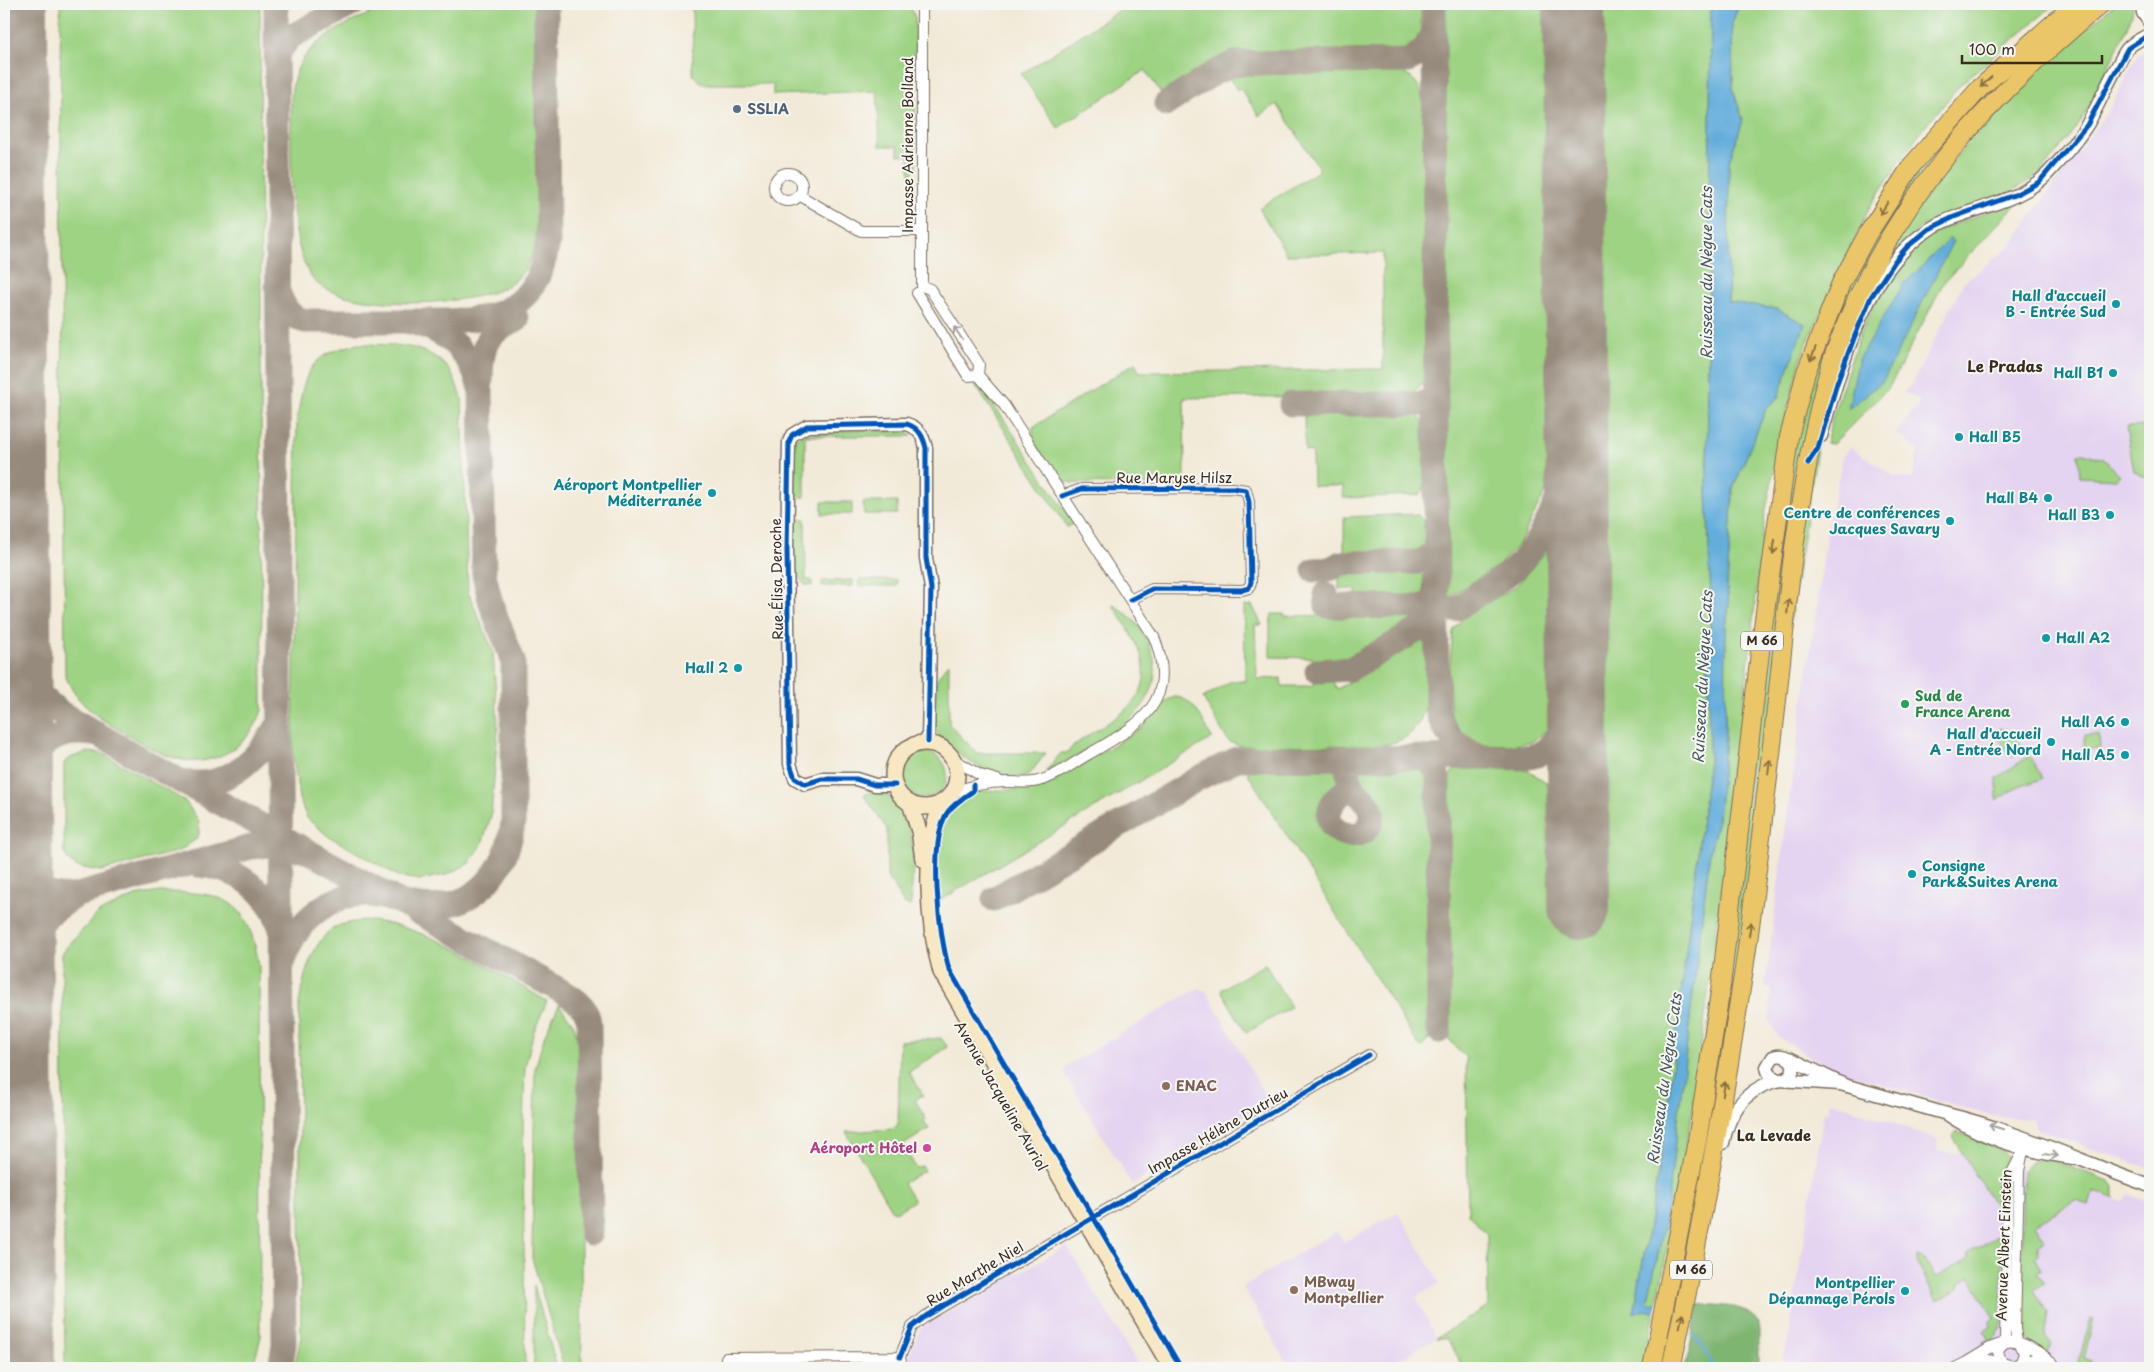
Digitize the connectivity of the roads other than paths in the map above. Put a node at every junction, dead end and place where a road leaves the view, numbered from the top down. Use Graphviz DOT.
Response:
graph roads {
  1 [pos="922,4"];
  2 [pos="2075,4"];
  3 [pos="2100,4"];
  4 [pos="2142,4"];
  5 [pos="2150,23"];
  6 [pos="2150,34"];
  7 [pos="799,195"];
  8 [pos="922,231"];
  9 [pos="919,289"];
  10 [pos="978,375"];
  11 [pos="1808,463"];
  12 [pos="1062,496"];
  13 [pos="1130,600"];
  14 [pos="928,742"];
  15 [pos="954,759"];
  16 [pos="1006,782"];
  17 [pos="895,785"];
  18 [pos="947,797"];
  19 [pos="910,803"];
  20 [pos="1369,1055"];
  21 [pos="1789,1058"];
  22 [pos="1779,1080"];
  23 [pos="1840,1084"];
  24 [pos="2025,1144"];
  25 [pos="1710,1172"];
  26 [pos="2150,1186"];
  27 [pos="1082,1224"];
  28 [pos="2003,1343"];
  29 [pos="2018,1343"];
  30 [pos="900,1357"];
  31 [pos="726,1358"];
  32 [pos="1967,1362"];
  33 [pos="839,1363"];
  34 [pos="2002,1363"];
  35 [pos="2018,1364"];
  36 [pos="2057,1366"];
  37 [pos="902,1368"];
  38 [pos="1160,1368"];
  39 [pos="1171,1368"];
  40 [pos="1652,1368"];
  41 [pos="1671,1368"];
  42 [pos="1955,1368"];
  1 -- 8 [label="street, Impasse Adrienne Bolland"];
  2 -- 40 [label="highway, M 66, one-way"];
  3 -- 11 [label="highway, M 66"];
  4 -- 5 [label="street"];
  6 -- 11 [label="street, M 66"];
  7 -- 8 [label="street"];
  8 -- 9 [label="street, Impasse Adrienne Bolland"];
  9 -- 10 [label="street"];
  10 -- 9 [label="street, one-way"];
  10 -- 12 [label="street"];
  25 -- 11 [label="highway, M 66, one-way"];
  12 -- 13 [label="street"];
  12 -- 13 [label="street, Rue Maryse Hilsz"];
  13 -- 16 [label="street"];
  14 -- 15 [label="main road"];
  14 -- 17 [label="main road"];
  14 -- 17 [label="street, Rue Élisa Deroche"];
  15 -- 16 [label="street"];
  15 -- 18 [label="main road"];
  16 -- 18 [label="street"];
  17 -- 19 [label="main road"];
  18 -- 19 [label="main road"];
  18 -- 27 [label="main road, Avenue Jacqueline Auriol"];
  19 -- 27 [label="main road, Avenue Jacqueline Auriol"];
  20 -- 27 [label="street, Impasse Hélène Dutrieu"];
  21 -- 22 [label="street"];
  21 -- 22 [label="street"];
  21 -- 23 [label="street"];
  22 -- 23 [label="street"];
  22 -- 25 [label="street, M 66"];
  23 -- 24 [label="street"];
  24 -- 26 [label="street"];
  24 -- 28 [label="street, Avenue Albert Einstein"];
  24 -- 29 [label="street, Avenue Albert Einstein"];
  41 -- 25 [label="highway, M 66, one-way"];
  27 -- 30 [label="street, Rue Marthe Niel"];
  27 -- 38 [label="main road, Avenue Jacqueline Auriol"];
  27 -- 39 [label="main road, Avenue Jacqueline Auriol"];
  28 -- 29 [label="street"];
  28 -- 32 [label="street"];
  28 -- 34 [label="street"];
  29 -- 35 [label="street"];
  29 -- 36 [label="street"];
  30 -- 33 [label="street"];
  30 -- 37 [label="street"];
  31 -- 33 [label="street"];
  32 -- 34 [label="street"];
  32 -- 42 [label="street"];
  34 -- 35 [label="street"];
  35 -- 36 [label="street"];
}
